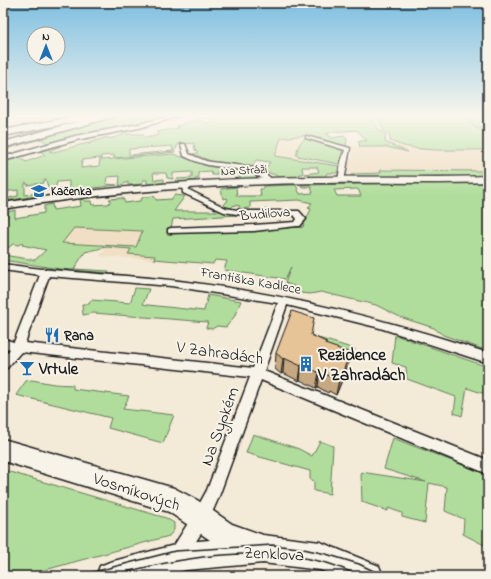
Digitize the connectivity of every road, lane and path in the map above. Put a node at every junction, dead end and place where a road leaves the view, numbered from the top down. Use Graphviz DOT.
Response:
graph roads {
  1 [pos="14,142"];
  2 [pos="61,142"];
  3 [pos="325,142"];
  4 [pos="3,145"];
  5 [pos="183,145"];
  6 [pos="3,159"];
  7 [pos="488,179"];
  8 [pos="342,180"];
  9 [pos="270,182"];
  10 [pos="185,186"];
  11 [pos="3,206"];
  12 [pos="171,231"];
  13 [pos="3,267"];
  14 [pos="45,274"];
  15 [pos="284,300"];
  16 [pos="3,343"];
  17 [pos="18,347"];
  18 [pos="488,358"];
  19 [pos="3,365"];
  20 [pos="257,373"];
  21 [pos="3,450"];
  22 [pos="488,467"];
  23 [pos="201,518"];
  24 [pos="263,549"];
  25 [pos="170,567"];
  26 [pos="110,576"];
  27 [pos="370,576"];
  1 -- 4 [label="highway"];
  2 -- 6 [label="street"];
  3 -- 8 [label="street"];
  5 -- 9 [label="street"];
  7 -- 8 [label="street, Na Stráži"];
  8 -- 9 [label="street, Na Stráži"];
  9 -- 10 [label="street, Na Stráži"];
  10 -- 11 [label="street, Na Stráži"];
  10 -- 12 [label="street, Budilova"];
  13 -- 14 [label="street, Františka Kadlece"];
  14 -- 15 [label="street, Františka Kadlece"];
  14 -- 17 [label="street"];
  15 -- 18 [label="street, Františka Kadlece"];
  15 -- 20 [label="street, Na Sypkém"];
  16 -- 17 [label="street, V Zahradách"];
  17 -- 19 [label="street"];
  17 -- 20 [label="street, V Zahradách"];
  20 -- 22 [label="street, V Zahradách"];
  20 -- 23 [label="street, Na Sypkém"];
  21 -- 23 [label="main road, Vosmíkových"];
  23 -- 24 [label="main road, Vosmíkových"];
  23 -- 25 [label="street"];
  24 -- 25 [label="main road, Zenklova"];
  24 -- 27 [label="main road, Zenklova"];
  25 -- 26 [label="main road, Zenklova"];
}
